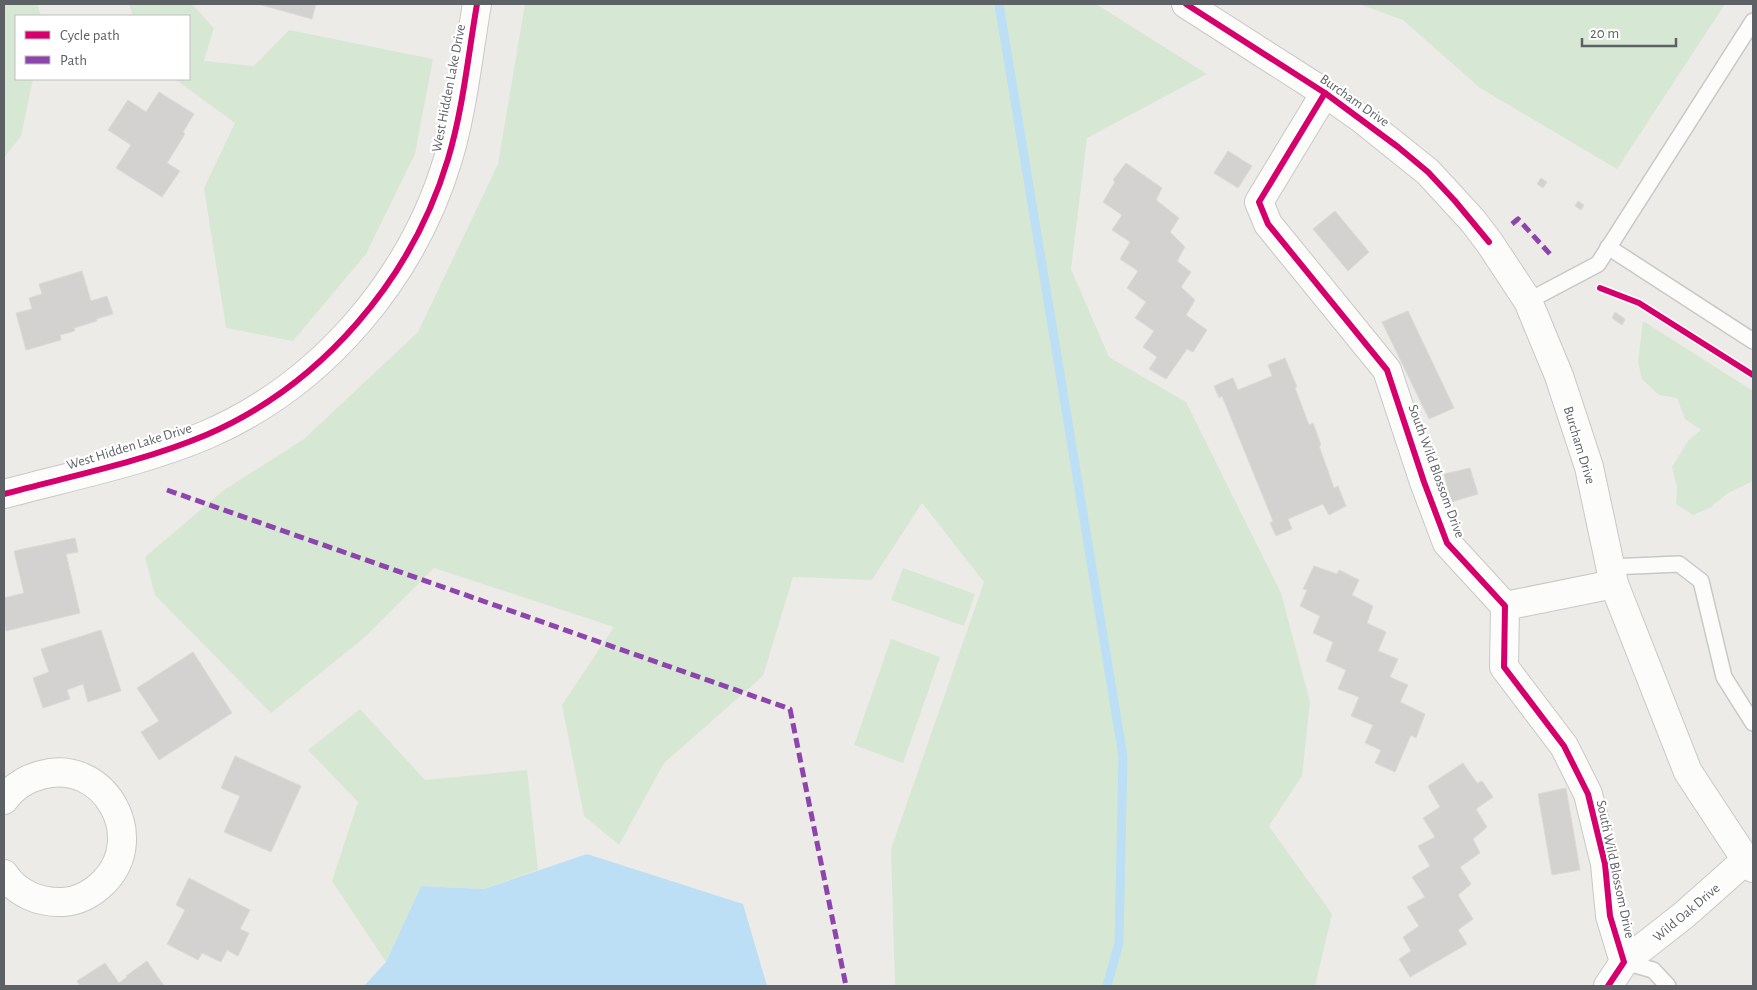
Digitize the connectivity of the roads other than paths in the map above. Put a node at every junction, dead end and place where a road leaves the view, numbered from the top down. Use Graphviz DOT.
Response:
graph roads {
  1 [pos="477,4"];
  2 [pos="1186,4"];
  3 [pos="1753,22"];
  4 [pos="1325,93"];
  5 [pos="1608,248"];
  6 [pos="1528,301"];
  7 [pos="1753,341"];
  8 [pos="4,494"];
  9 [pos="1612,575"];
  10 [pos="1505,606"];
  11 [pos="1753,723"];
  12 [pos="6,793"];
  13 [pos="1751,859"];
  14 [pos="4,874"];
  15 [pos="1624,962"];
  16 [pos="1608,986"];
  17 [pos="1668,986"];
  1 -- 8 [label="street, West Hidden Lake Drive"];
  2 -- 4 [label="street, Burcham Drive"];
  3 -- 5 [label="lane"];
  4 -- 6 [label="street, Burcham Drive"];
  4 -- 10 [label="street, South Wild Blossom Drive"];
  5 -- 6 [label="lane"];
  5 -- 7 [label="lane"];
  6 -- 9 [label="street, Burcham Drive"];
  9 -- 10 [label="street"];
  9 -- 11 [label="lane"];
  9 -- 13 [label="street, Burcham Drive"];
  10 -- 15 [label="street, South Wild Blossom Drive"];
  12 -- 14 [label="street"];
  13 -- 15 [label="street, Wild Oak Drive"];
  15 -- 16 [label="street"];
  15 -- 17 [label="lane"];
}
